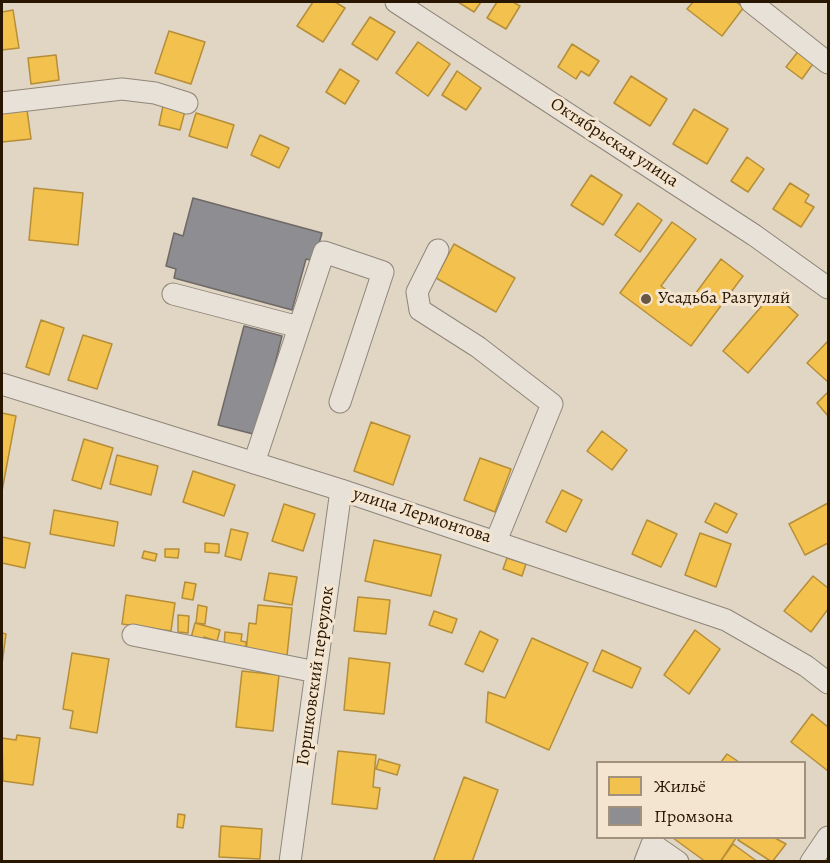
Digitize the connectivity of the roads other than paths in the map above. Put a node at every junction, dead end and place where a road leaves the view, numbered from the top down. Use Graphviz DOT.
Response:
graph roads {
  1 [pos="396,2"];
  2 [pos="751,2"];
  3 [pos="828,63"];
  4 [pos="2,103"];
  5 [pos="187,103"];
  6 [pos="438,250"];
  7 [pos="828,288"];
  8 [pos="173,294"];
  9 [pos="299,327"];
  10 [pos="2,384"];
  11 [pos="340,402"];
  12 [pos="254,463"];
  13 [pos="341,490"];
  14 [pos="496,541"];
  15 [pos="133,635"];
  16 [pos="316,672"];
  17 [pos="828,683"];
  18 [pos="828,837"];
  19 [pos="290,861"];
  20 [pos="645,861"];
  21 [pos="678,861"];
  22 [pos="812,861"];
  1 -- 7 [label="street, Октябрьская улица"];
  2 -- 3 [label="street"];
  4 -- 5 [label="street"];
  6 -- 14 [label="street"];
  8 -- 9 [label="street"];
  9 -- 11 [label="street"];
  9 -- 12 [label="street"];
  10 -- 12 [label="street, улица Лермонтова"];
  12 -- 13 [label="street, улица Лермонтова"];
  13 -- 14 [label="street, улица Лермонтова"];
  13 -- 16 [label="street, Горшковский переулок"];
  14 -- 17 [label="street, улица Лермонтова"];
  15 -- 16 [label="street"];
  16 -- 19 [label="street, Горшковский переулок"];
  18 -- 22 [label="street"];
  20 -- 21 [label="street"];
}
